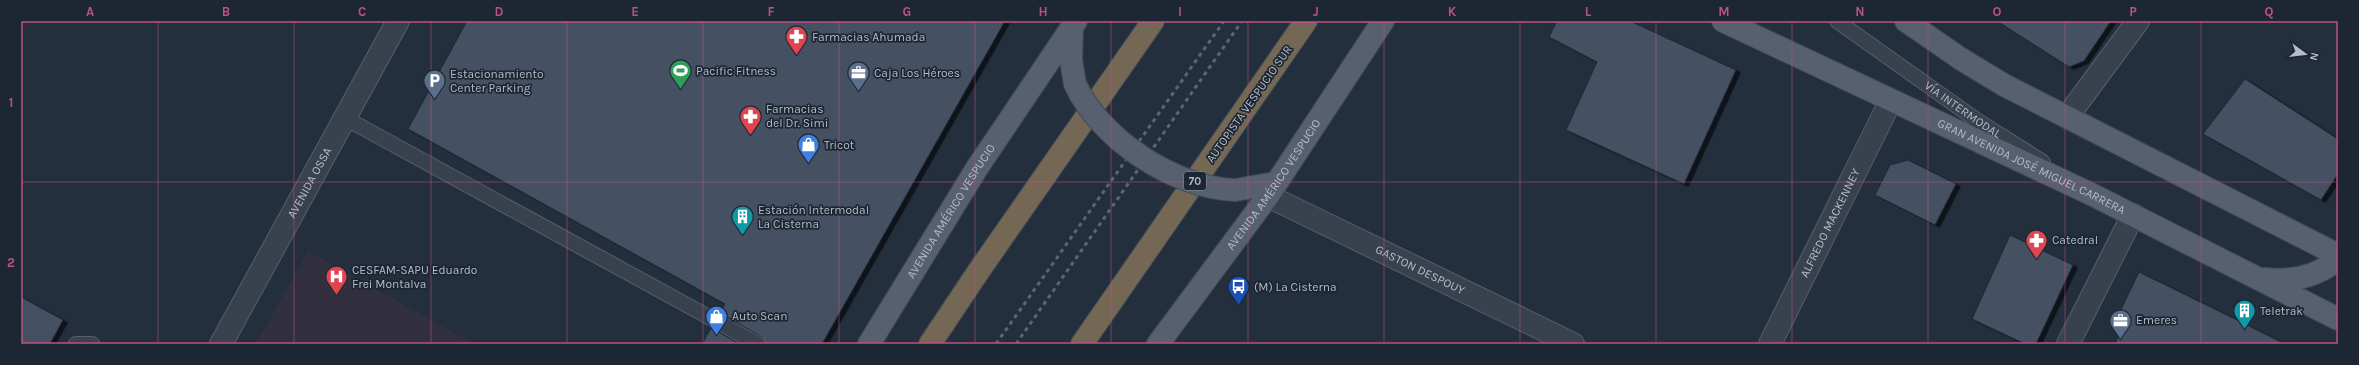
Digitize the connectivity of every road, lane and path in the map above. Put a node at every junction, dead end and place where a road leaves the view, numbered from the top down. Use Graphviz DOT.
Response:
graph roads {
  1 [pos="398,21"];
  2 [pos="1153,21"];
  3 [pos="1306,21"];
  4 [pos="1383,21"];
  5 [pos="1723,21"];
  6 [pos="1837,21"];
  7 [pos="1906,21"];
  8 [pos="2138,21"];
  9 [pos="1074,24"];
  10 [pos="1890,102"];
  11 [pos="2067,117"];
  12 [pos="345,118"];
  13 [pos="1272,189"];
  14 [pos="2091,194"];
  15 [pos="2133,215"];
  16 [pos="2338,255"];
  17 [pos="2338,259"];
  18 [pos="2259,279"];
  19 [pos="2338,319"];
  20 [pos="76,344"];
  21 [pos="92,344"];
  22 [pos="221,344"];
  23 [pos="758,344"];
  24 [pos="869,344"];
  25 [pos="930,344"];
  26 [pos="1082,344"];
  27 [pos="1158,344"];
  28 [pos="1573,344"];
  29 [pos="1770,344"];
  30 [pos="2068,344"];
  1 -- 12 [label="street, AVENIDA OSSA"];
  2 -- 25 [label="highway"];
  3 -- 26 [label="highway, AUTOPISTA VESPUCIO SUR / 70"];
  4 -- 13 [label="main road, AVENIDA AMÉRICO VESPUCIO"];
  5 -- 10 [label="main road, GRAN AVENIDA JOSÉ MIGUEL CARRERA"];
  6 -- 14 [label="lane, VÍA INTERMODAL"];
  7 -- 11 [label="main road"];
  8 -- 11 [label="street"];
  9 -- 13 [label="main road, bridge"];
  9 -- 24 [label="main road, AVENIDA AMÉRICO VESPUCIO"];
  10 -- 14 [label="main road, GRAN AVENIDA JOSÉ MIGUEL CARRERA"];
  10 -- 29 [label="street, ALFREDO MACKENNEY"];
  11 -- 16 [label="main road"];
  12 -- 22 [label="street, AVENIDA OSSA"];
  12 -- 23 [label="lane"];
  13 -- 27 [label="main road, AVENIDA AMÉRICO VESPUCIO"];
  13 -- 28 [label="street, GASTON DESPOUY"];
  14 -- 15 [label="main road, GRAN AVENIDA JOSÉ MIGUEL CARRERA"];
  15 -- 18 [label="main road, GRAN AVENIDA JOSÉ MIGUEL CARRERA"];
  15 -- 30 [label="street"];
  17 -- 18 [label="main road"];
  18 -- 19 [label="main road, GRAN AVENIDA JOSÉ MIGUEL CARRERA"];
  20 -- 21 [label="lane"];
}
